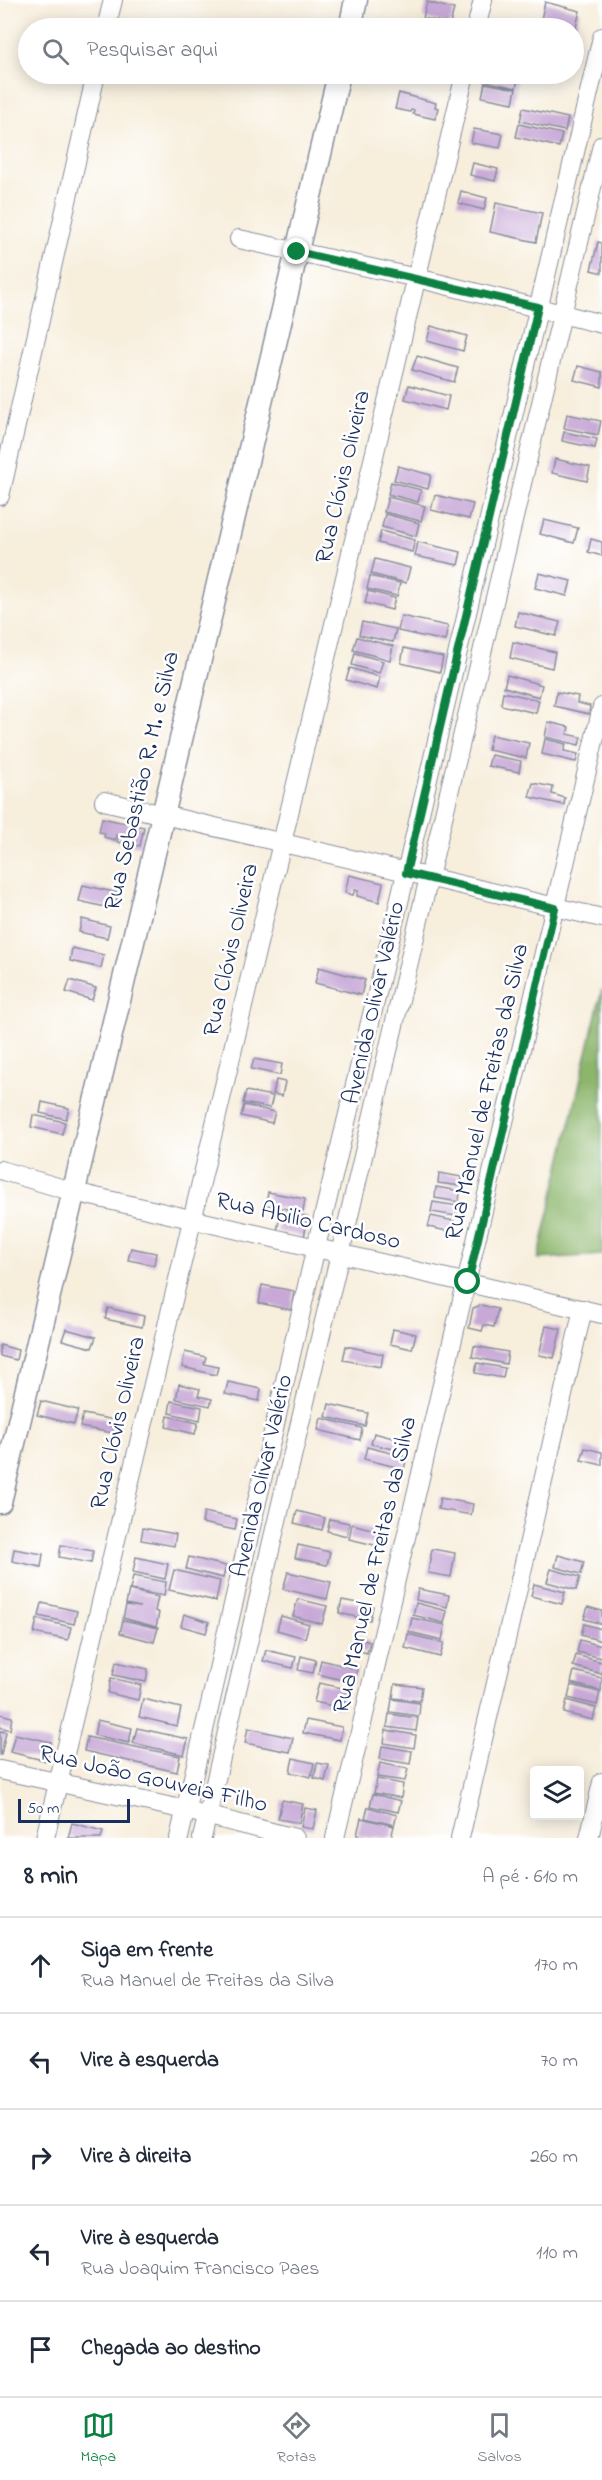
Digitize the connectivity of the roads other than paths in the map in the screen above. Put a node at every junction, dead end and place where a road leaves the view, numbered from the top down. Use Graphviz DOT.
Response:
graph roads {
  1 [pos="113,0"];
  2 [pos="357,0"];
  3 [pos="483,0"];
  4 [pos="108,18"];
  5 [pos="352,18"];
  6 [pos="478,18"];
  7 [pos="602,36"];
  8 [pos="94,84"];
  9 [pos="337,84"];
  10 [pos="463,84"];
  11 [pos="602,145"];
  12 [pos="239,239"];
  13 [pos="297,252"];
  14 [pos="417,278"];
  15 [pos="538,307"];
  16 [pos="562,313"];
  17 [pos="602,324"];
  18 [pos="0,496"];
  19 [pos="602,707"];
  20 [pos="104,801"];
  21 [pos="163,815"];
  22 [pos="282,843"];
  23 [pos="406,873"];
  24 [pos="429,878"];
  25 [pos="555,908"];
  26 [pos="602,918"];
  27 [pos="2,1171"];
  28 [pos="74,1192"];
  29 [pos="192,1220"];
  30 [pos="316,1247"];
  31 [pos="340,1254"];
  32 [pos="468,1282"];
  33 [pos="583,1309"];
  34 [pos="602,1314"];
  35 [pos="0,1502"];
  36 [pos="0,1770"];
  37 [pos="602,1782"];
  38 [pos="58,1784"];
  39 [pos="186,1810"];
  40 [pos="207,1816"];
  41 [pos="45,1838"];
  42 [pos="179,1838"];
  43 [pos="202,1838"];
  44 [pos="295,1838"];
  45 [pos="335,1838"];
  46 [pos="460,1838"];
  47 [pos="589,1838"];
  1 -- 4 [label="street"];
  2 -- 5 [label="street"];
  3 -- 6 [label="street"];
  7 -- 15 [label="street"];
  8 -- 18 [label="street"];
  9 -- 13 [label="street, Rua Sebastião R. M. e Silva"];
  10 -- 14 [label="street, Rua Clóvis Oliveira"];
  11 -- 16 [label="street, Avenida Olivar Valério"];
  12 -- 13 [label="street"];
  13 -- 14 [label="street"];
  13 -- 21 [label="street, Rua Sebastião R. M. e Silva"];
  14 -- 15 [label="street"];
  14 -- 22 [label="street, Rua Clóvis Oliveira"];
  15 -- 16 [label="street"];
  15 -- 23 [label="street"];
  16 -- 17 [label="street"];
  16 -- 24 [label="street, Avenida Olivar Valério"];
  19 -- 25 [label="street, Rua Manuel de Freitas da Silva"];
  20 -- 21 [label="street"];
  21 -- 22 [label="street"];
  21 -- 28 [label="street, Rua Sebastião R. M. e Silva"];
  22 -- 23 [label="street"];
  22 -- 29 [label="street, Rua Clóvis Oliveira"];
  23 -- 24 [label="street"];
  23 -- 30 [label="street"];
  24 -- 25 [label="street"];
  24 -- 31 [label="street, Avenida Olivar Valério"];
  25 -- 26 [label="street"];
  25 -- 32 [label="street, Rua Manuel de Freitas da Silva"];
  27 -- 28 [label="street, Rua Abilio Cardoso"];
  28 -- 29 [label="street, Rua Abilio Cardoso"];
  28 -- 35 [label="street, Rua Sebastião R. M. e Silva"];
  29 -- 30 [label="street, Rua Abilio Cardoso"];
  29 -- 38 [label="street, Rua Clóvis Oliveira"];
  30 -- 31 [label="street, Rua Abilio Cardoso"];
  30 -- 39 [label="street"];
  31 -- 32 [label="street, Rua Abilio Cardoso"];
  31 -- 40 [label="street, Avenida Olivar Valério"];
  32 -- 33 [label="street, Rua Abilio Cardoso"];
  32 -- 45 [label="street, Rua Manuel de Freitas da Silva"];
  33 -- 34 [label="street, Rua Abilio Cardoso"];
  33 -- 46 [label="street"];
  36 -- 38 [label="street, Rua João Gouveia Filho"];
  37 -- 47 [label="street"];
  38 -- 39 [label="street, Rua João Gouveia Filho"];
  38 -- 41 [label="street, Rua Clóvis Oliveira"];
  39 -- 40 [label="street, Rua João Gouveia Filho"];
  39 -- 42 [label="street"];
  40 -- 43 [label="street, Avenida Olivar Valério"];
  40 -- 44 [label="street, Rua João Gouveia Filho"];
}
